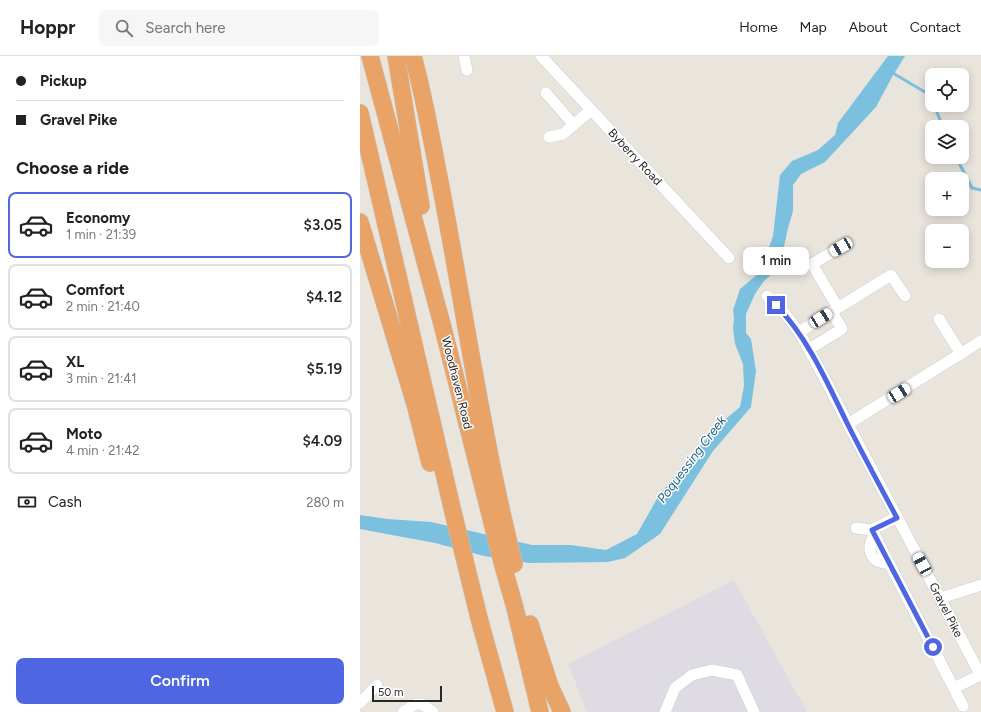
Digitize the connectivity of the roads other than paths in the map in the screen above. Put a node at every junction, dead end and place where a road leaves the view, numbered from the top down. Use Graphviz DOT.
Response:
graph roads {
  1 [pos="370,56"];
  2 [pos="396,56"];
  3 [pos="413,56"];
  4 [pos="464,56"];
  5 [pos="541,56"];
  6 [pos="467,70"];
  7 [pos="546,93"];
  8 [pos="591,110"];
  9 [pos="360,113"];
  10 [pos="574,125"];
  11 [pos="360,127"];
  12 [pos="549,137"];
  13 [pos="372,160"];
  14 [pos="360,222"];
  15 [pos="841,247"];
  16 [pos="729,258"];
  17 [pos="767,296"];
  18 [pos="905,296"];
  19 [pos="835,310"];
  20 [pos="939,319"];
  21 [pos="443,328"];
  22 [pos="799,332"];
  23 [pos="981,341"];
  24 [pos="809,349"];
  25 [pos="961,354"];
  26 [pos="848,424"];
  27 [pos="897,518"];
  28 [pos="450,522"];
  29 [pos="856,528"];
  30 [pos="501,531"];
  31 [pos="873,533"];
  32 [pos="458,554"];
  33 [pos="508,562"];
  34 [pos="981,585"];
  35 [pos="941,598"];
  36 [pos="516,608"];
  37 [pos="478,618"];
  38 [pos="981,676"];
  39 [pos="377,686"];
  40 [pos="954,688"];
  41 [pos="360,704"];
  42 [pos="963,706"];
  43 [pos="404,712"];
  44 [pos="433,712"];
  45 [pos="496,712"];
  46 [pos="500,712"];
  47 [pos="505,712"];
  48 [pos="540,712"];
  49 [pos="554,712"];
  50 [pos="562,712"];
  51 [pos="665,712"];
  52 [pos="754,712"];
  1 -- 21 [label="highway, Woodhaven Road"];
  2 -- 21 [label="highway"];
  3 -- 30 [label="highway"];
  4 -- 6 [label="street"];
  5 -- 8 [label="street, Byberry Road"];
  7 -- 10 [label="street"];
  8 -- 10 [label="street"];
  8 -- 16 [label="street, Byberry Road"];
  9 -- 13 [label="highway"];
  10 -- 12 [label="street"];
  11 -- 13 [label="highway"];
  13 -- 28 [label="highway"];
  14 -- 28 [label="highway"];
  15 -- 19 [label="street"];
  17 -- 22 [label="street, Gravel Pike"];
  18 -- 19 [label="street"];
  19 -- 22 [label="street"];
  19 -- 24 [label="street"];
  20 -- 25 [label="street"];
  21 -- 30 [label="highway, Woodhaven Road"];
  22 -- 24 [label="street, Gravel Pike"];
  23 -- 25 [label="street"];
  24 -- 26 [label="street, Gravel Pike"];
  25 -- 26 [label="street"];
  26 -- 27 [label="street, Gravel Pike"];
  27 -- 31 [label="street"];
  27 -- 35 [label="street, Gravel Pike"];
  28 -- 32 [label="highway"];
  29 -- 31 [label="street"];
  30 -- 33 [label="highway, Woodhaven Road"];
  31 -- 40 [label="street"];
  32 -- 37 [label="highway"];
  32 -- 45 [label="highway"];
  33 -- 36 [label="highway, Woodhaven Road"];
  33 -- 50 [label="highway"];
  34 -- 35 [label="street"];
  35 -- 38 [label="street, Gravel Pike"];
  36 -- 48 [label="highway, Woodhaven Road"];
  36 -- 49 [label="highway"];
  37 -- 46 [label="highway"];
  37 -- 47 [label="highway"];
  38 -- 40 [label="street"];
  39 -- 41 [label="street"];
  40 -- 42 [label="street"];
  43 -- 44 [label="street"];
  51 -- 52 [label="street"];
}
